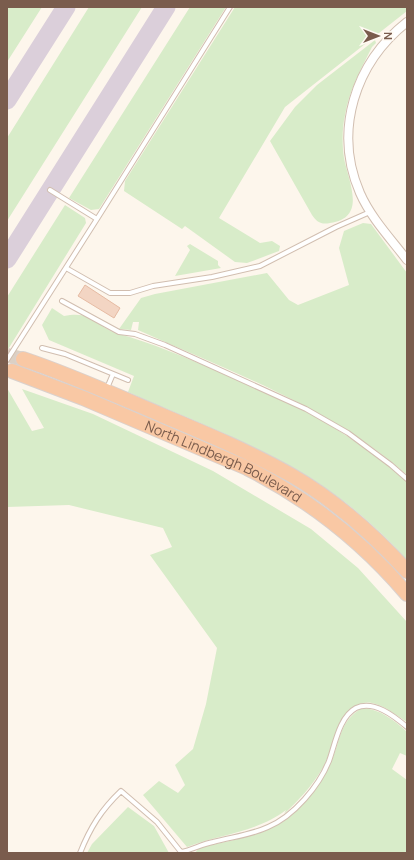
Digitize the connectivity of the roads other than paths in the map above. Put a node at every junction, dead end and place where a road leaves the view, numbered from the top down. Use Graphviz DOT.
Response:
graph roads {
  1 [pos="230,7"];
  2 [pos="407,22"];
  3 [pos="50,190"];
  4 [pos="370,212"];
  5 [pos="97,219"];
  6 [pos="407,260"];
  7 [pos="66,268"];
  8 [pos="62,301"];
  9 [pos="42,348"];
  10 [pos="23,359"];
  11 [pos="10,366"];
  12 [pos="113,374"];
  13 [pos="128,380"];
  14 [pos="106,391"];
  15 [pos="407,479"];
  16 [pos="407,571"];
  17 [pos="407,594"];
  18 [pos="407,727"];
  19 [pos="80,853"];
  1 -- 5 [label="lane"];
  2 -- 4 [label="street"];
  3 -- 5 [label="lane"];
  4 -- 6 [label="street"];
  4 -- 7 [label="lane"];
  5 -- 7 [label="lane"];
  7 -- 11 [label="lane"];
  8 -- 15 [label="lane"];
  9 -- 12 [label="lane"];
  10 -- 14 [label="highway, North Lindbergh Boulevard"];
  11 -- 17 [label="highway, North Lindbergh Boulevard"];
  12 -- 13 [label="lane"];
  12 -- 14 [label="lane"];
  14 -- 16 [label="highway, North Lindbergh Boulevard"];
  18 -- 19 [label="lane"];
}
